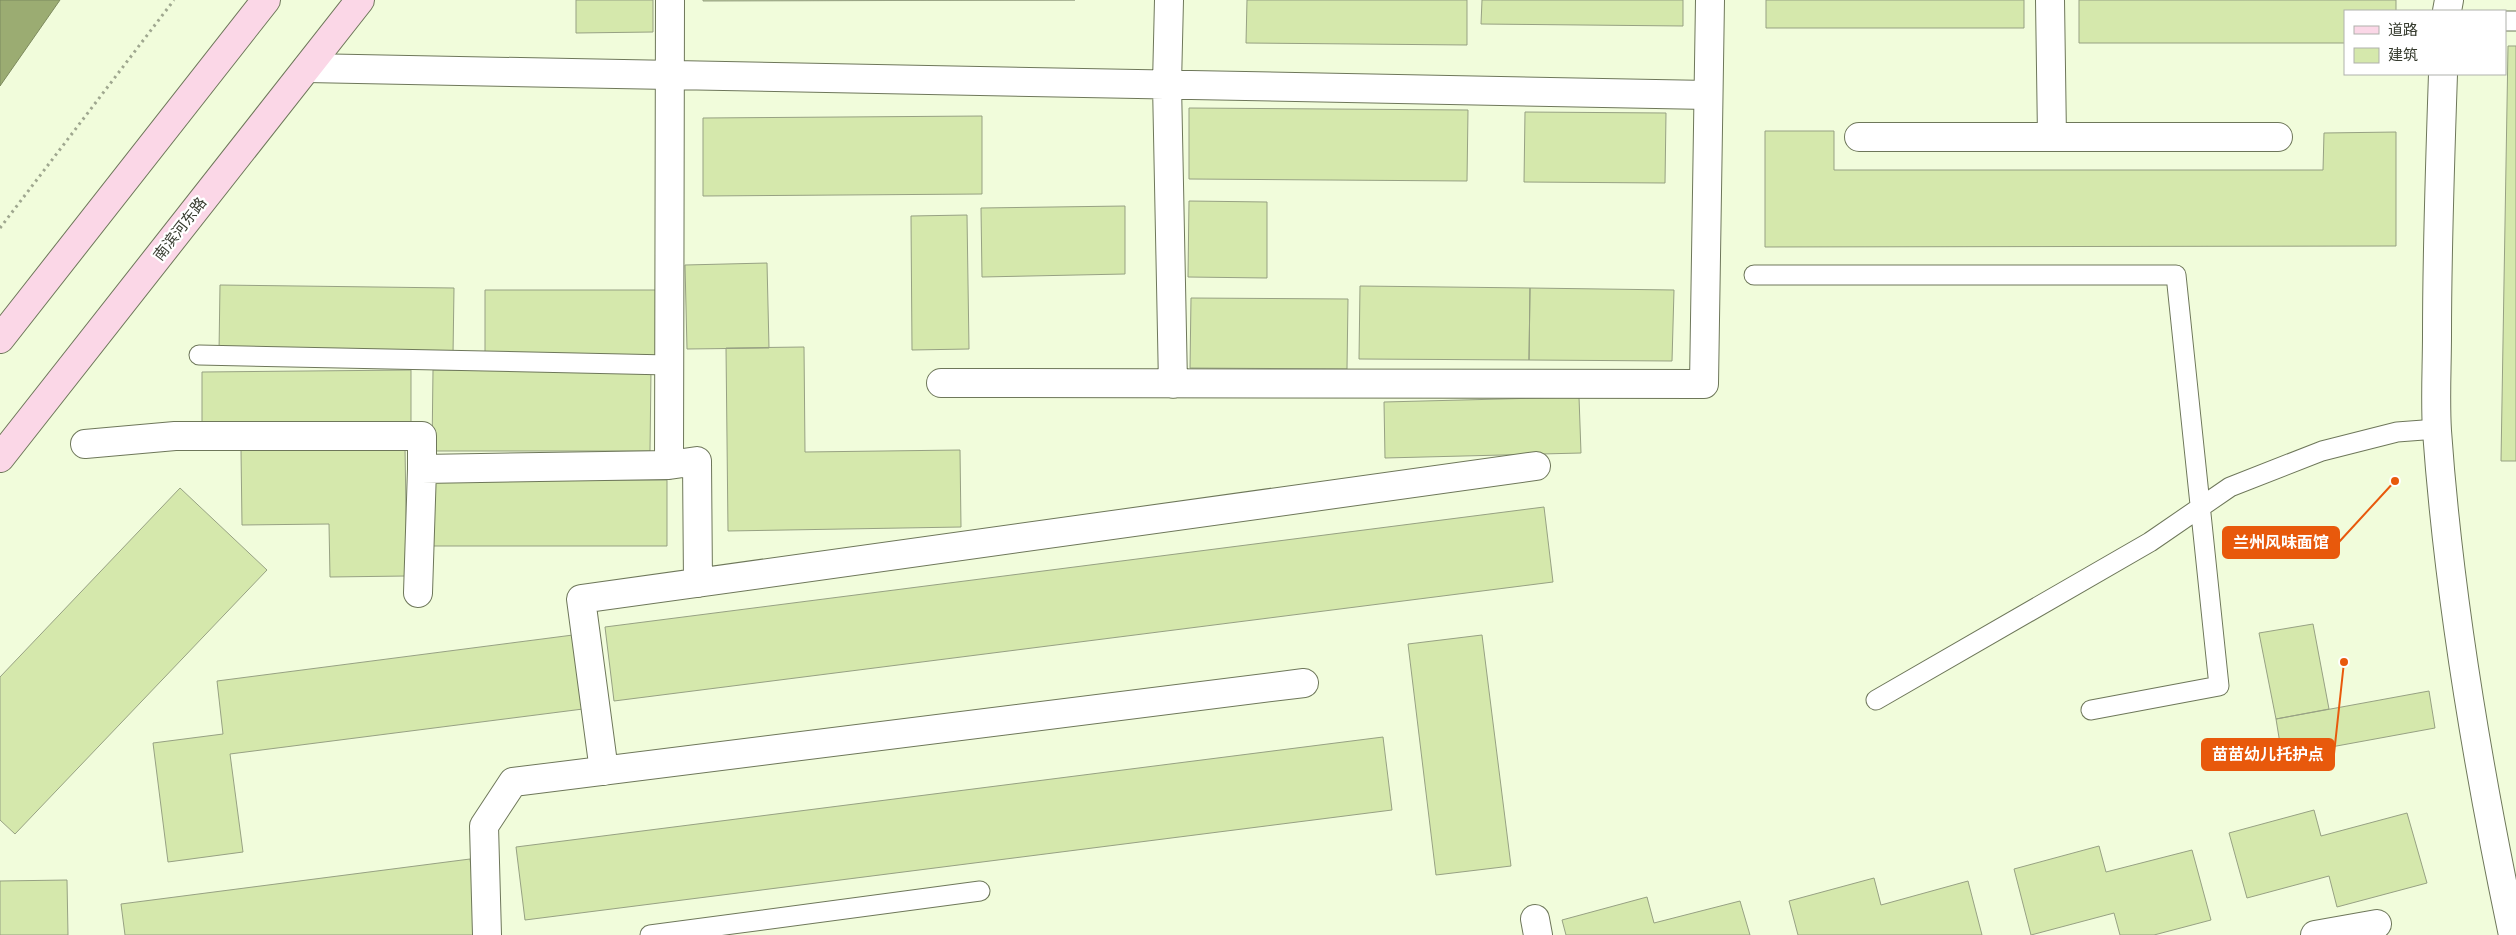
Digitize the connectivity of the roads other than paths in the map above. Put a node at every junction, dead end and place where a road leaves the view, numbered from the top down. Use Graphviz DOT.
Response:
graph roads {
  1 [pos="266,0"];
  2 [pos="360,0"];
  3 [pos="670,0"];
  4 [pos="1169,0"];
  5 [pos="1710,0"];
  6 [pos="2050,0"];
  7 [pos="307,68"];
  8 [pos="669,75"];
  9 [pos="2443,75"];
  10 [pos="1167,84"];
  11 [pos="1708,95"];
  12 [pos="1859,137"];
  13 [pos="2052,137"];
  14 [pos="2278,137"];
  15 [pos="1754,275"];
  16 [pos="0,339"];
  17 [pos="199,355"];
  18 [pos="669,365"];
  19 [pos="941,383"];
  20 [pos="1173,384"];
  21 [pos="2437,429"];
  22 [pos="85,444"];
  23 [pos="0,458"];
  24 [pos="669,465"];
  25 [pos="1536,466"];
  26 [pos="422,469"];
  27 [pos="2201,507"];
  28 [pos="698,583"];
  29 [pos="418,593"];
  30 [pos="1304,683"];
  31 [pos="1876,700"];
  32 [pos="2091,710"];
  33 [pos="604,771"];
  34 [pos="980,891"];
  35 [pos="2377,924"];
  36 [pos="487,935"];
  37 [pos="650,935"];
  38 [pos="2315,935"];
  39 [pos="2513,935"];
  1 -- 16 [label="main road"];
  2 -- 7 [label="main road, 南滨河东路"];
  3 -- 8 [label="street"];
  4 -- 10 [label="street"];
  5 -- 11 [label="street"];
  6 -- 13 [label="street"];
  7 -- 8 [label="street"];
  7 -- 23 [label="main road, 南滨河东路"];
  8 -- 10 [label="street"];
  8 -- 18 [label="street"];
  9 -- 21 [label="street"];
  10 -- 11 [label="street"];
  10 -- 20 [label="street"];
  11 -- 20 [label="street"];
  12 -- 13 [label="street"];
  13 -- 14 [label="street"];
  15 -- 27 [label="lane"];
  17 -- 18 [label="lane"];
  18 -- 24 [label="street"];
  19 -- 20 [label="street"];
  21 -- 27 [label="lane"];
  21 -- 39 [label="street"];
  22 -- 26 [label="street"];
  24 -- 26 [label="street"];
  24 -- 28 [label="street"];
  25 -- 28 [label="street"];
  26 -- 29 [label="street"];
  27 -- 31 [label="lane"];
  27 -- 32 [label="lane"];
  28 -- 33 [label="street"];
  30 -- 33 [label="street"];
  33 -- 36 [label="street"];
  34 -- 37 [label="lane"];
  35 -- 38 [label="street"];
}
